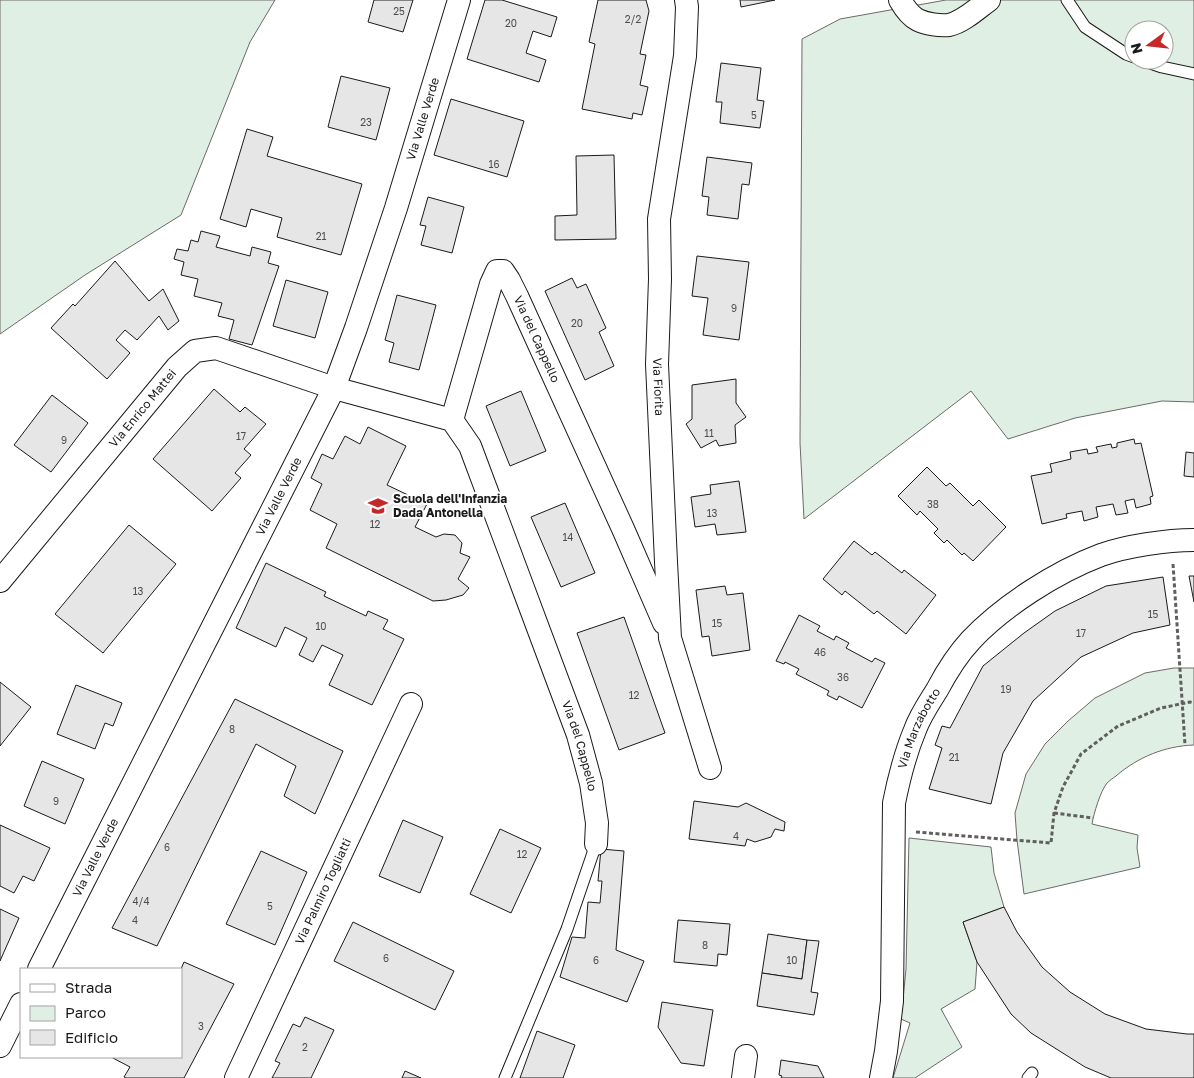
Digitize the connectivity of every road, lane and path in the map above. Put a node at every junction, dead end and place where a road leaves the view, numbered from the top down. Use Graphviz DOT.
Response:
graph roads {
  1 [pos="459,0"];
  2 [pos="686,0"];
  3 [pos="900,0"];
  4 [pos="989,0"];
  5 [pos="1067,0"];
  6 [pos="1124,53"];
  7 [pos="1174,70"];
  8 [pos="1194,74"];
  9 [pos="334,388"];
  10 [pos="452,420"];
  11 [pos="1194,540"];
  12 [pos="1171,541"];
  13 [pos="0,581"];
  14 [pos="670,638"];
  15 [pos="1194,703"];
  16 [pos="411,704"];
  17 [pos="1183,704"];
  18 [pos="1185,745"];
  19 [pos="710,768"];
  20 [pos="1054,813"];
  21 [pos="1093,818"];
  22 [pos="894,830"];
  23 [pos="596,844"];
  24 [pos="40,968"];
  25 [pos="20,1006"];
  26 [pos="3,1032"];
  27 [pos="236,1078"];
  28 [pos="505,1078"];
  29 [pos="881,1078"];
  1 -- 9 [label="street, Via Valle Verde"];
  2 -- 14 [label="street, Via Fiorita"];
  3 -- 4 [label="street"];
  5 -- 6 [label="lane"];
  7 -- 8 [label="lane"];
  9 -- 10 [label="street"];
  9 -- 13 [label="street, Via Enrico Mattei"];
  9 -- 24 [label="street, Via Valle Verde"];
  10 -- 14 [label="street, Via del Cappello"];
  10 -- 23 [label="street, Via del Cappello"];
  11 -- 12 [label="street, Via Marzabotto"];
  12 -- 17 [label="path"];
  12 -- 22 [label="street, Via Marzabotto"];
  14 -- 19 [label="street, Via Fiorita"];
  15 -- 17 [label="path"];
  16 -- 27 [label="street, Via Palmiro Togliatti"];
  17 -- 18 [label="path"];
  17 -- 20 [label="path"];
  20 -- 21 [label="path"];
  20 -- 22 [label="path"];
  22 -- 29 [label="street, Via Marzabotto"];
  23 -- 28 [label="lane, Via del Cappello"];
  25 -- 26 [label="street"];
}
